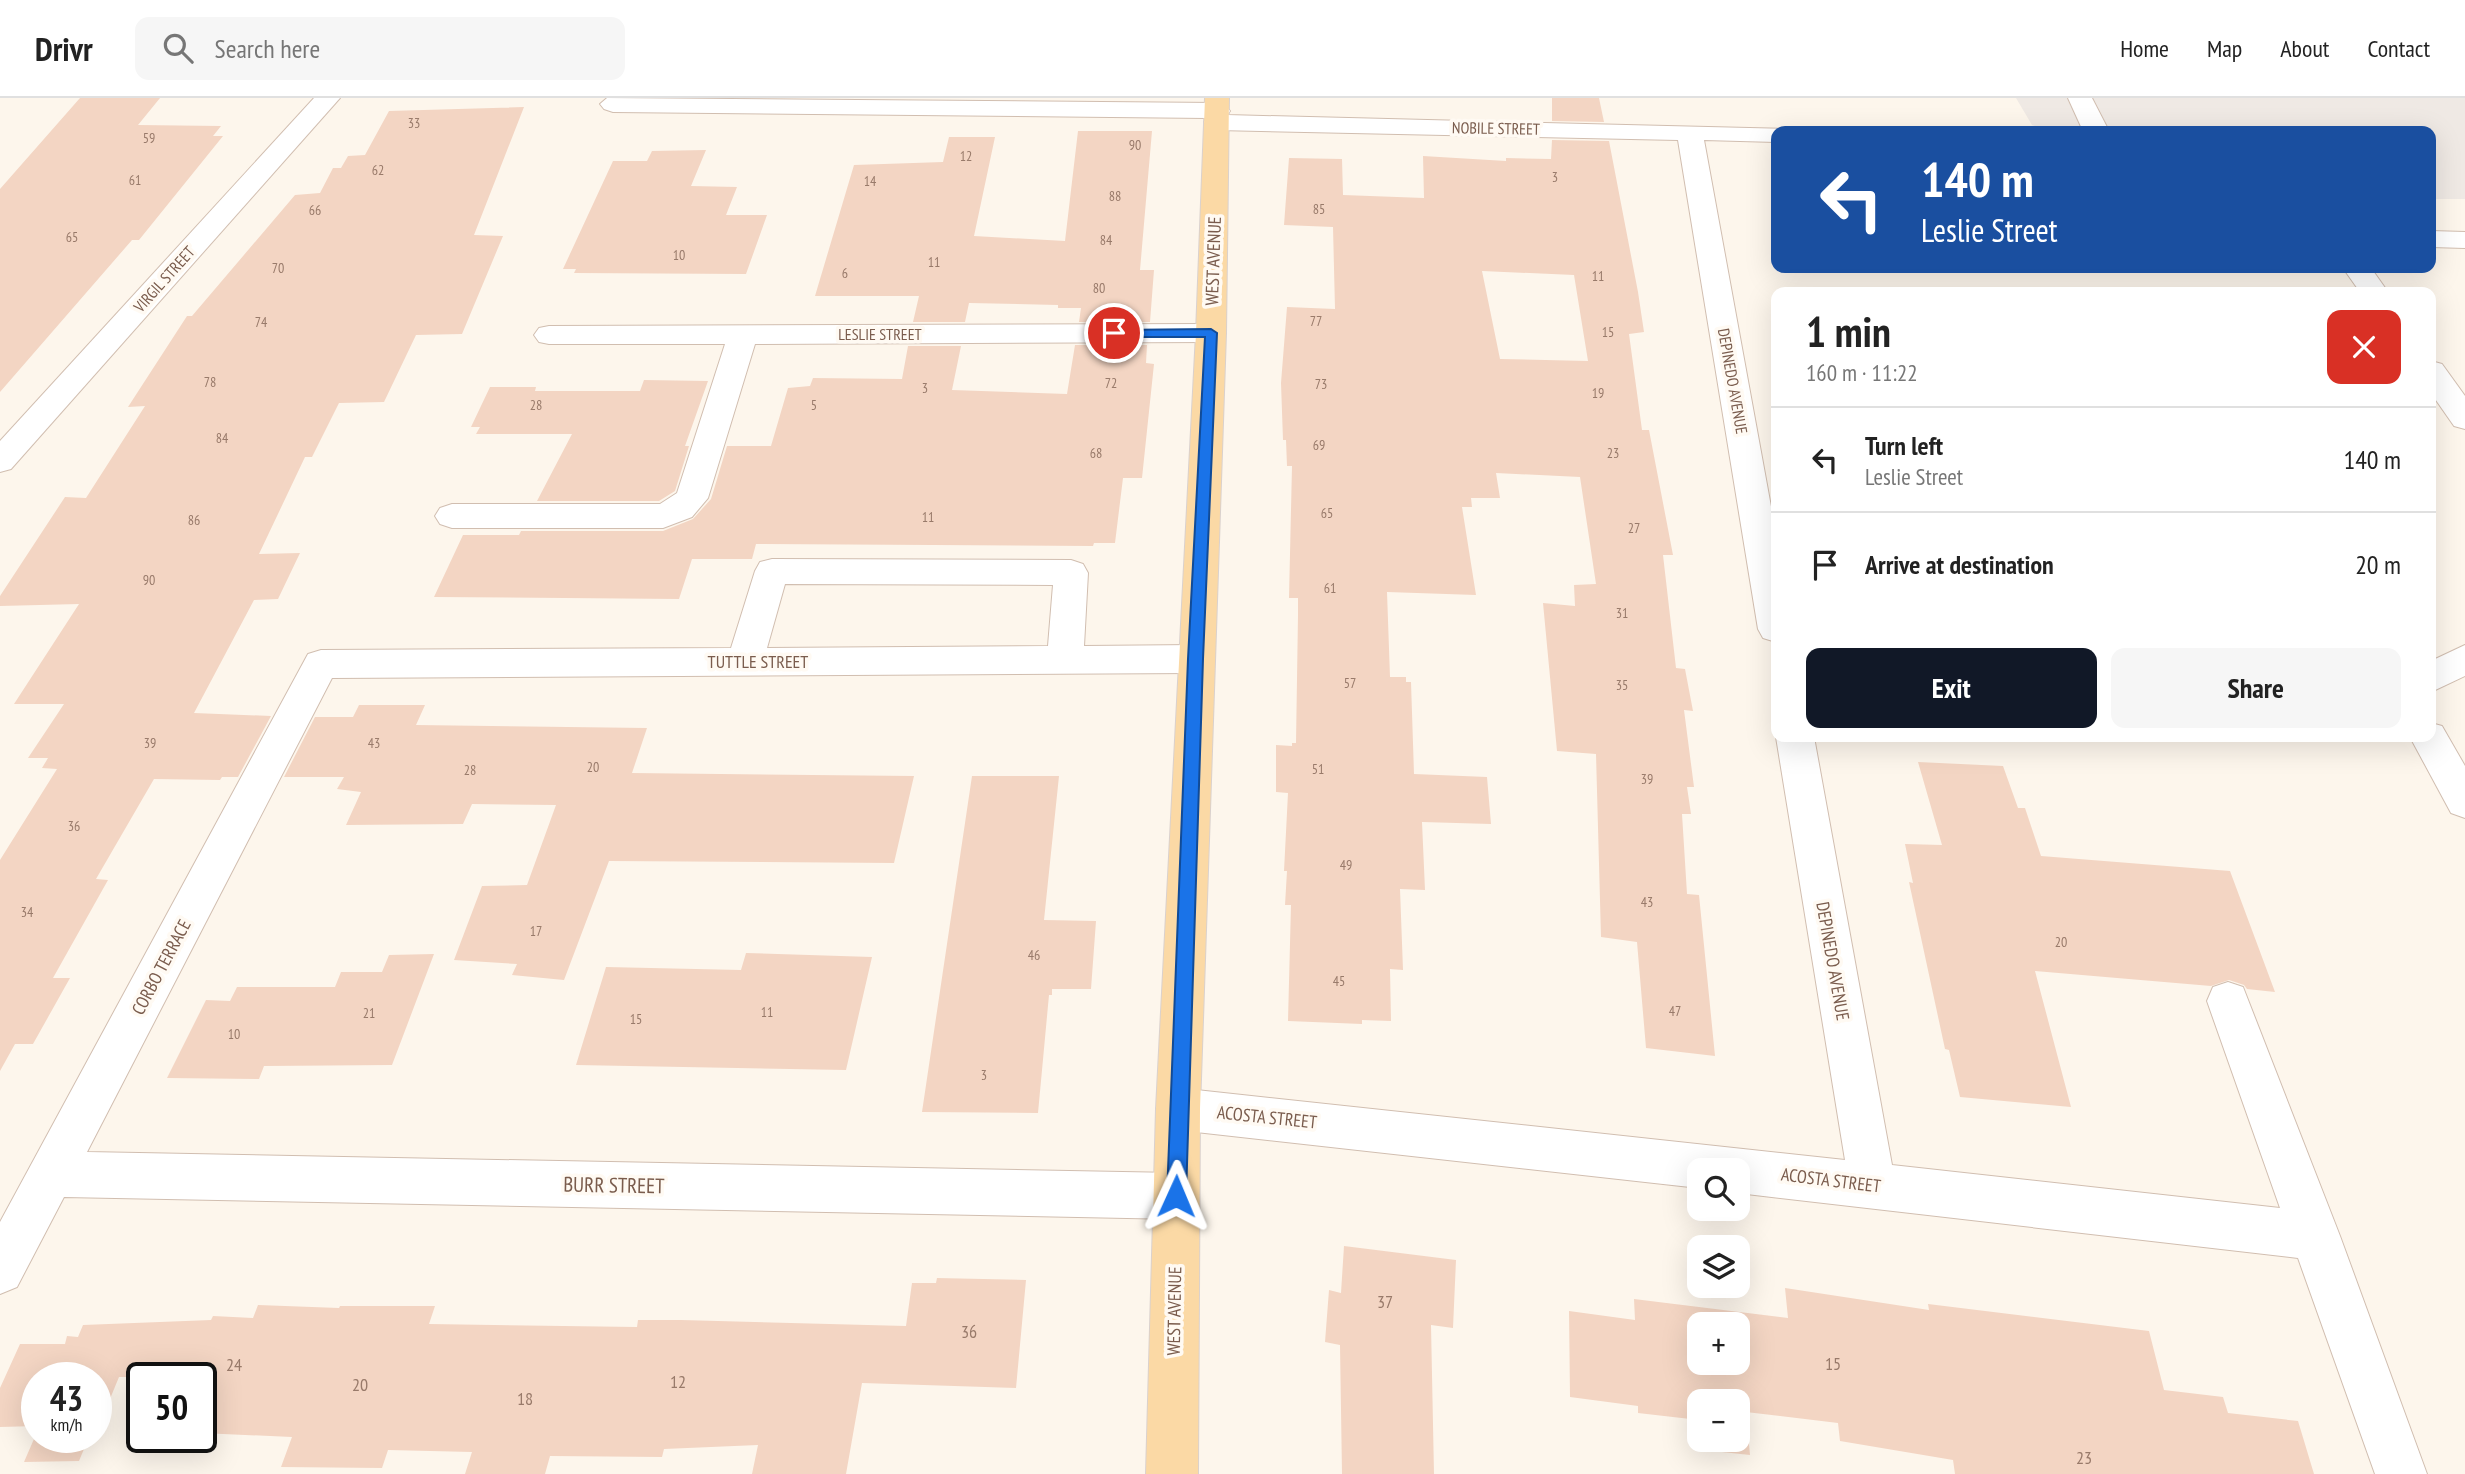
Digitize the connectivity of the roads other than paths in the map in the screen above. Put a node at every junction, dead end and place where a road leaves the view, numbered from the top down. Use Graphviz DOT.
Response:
graph roads {
  1 [pos="328,98"];
  2 [pos="2080,98"];
  3 [pos="612,104"];
  4 [pos="1217,110"];
  5 [pos="2094,126"];
  6 [pos="1690,132"];
  7 [pos="1771,134"];
  8 [pos="2436,239"];
  9 [pos="2465,240"];
  10 [pos="1211,333"];
  11 [pos="743,334"];
  12 [pos="549,335"];
  13 [pos="2436,378"];
  14 [pos="2465,419"];
  15 [pos="0,461"];
  16 [pos="452,516"];
  17 [pos="1771,600"];
  18 [pos="1195,659"];
  19 [pos="2465,659"];
  20 [pos="1065,660"];
  21 [pos="745,661"];
  22 [pos="321,664"];
  23 [pos="2436,675"];
  24 [pos="1796,742"];
  25 [pos="2432,742"];
  26 [pos="2465,802"];
  27 [pos="2228,1001"];
  28 [pos="1178,1109"];
  29 [pos="52,1174"];
  30 [pos="1872,1185"];
  31 [pos="1176,1196"];
  32 [pos="2316,1236"];
  33 [pos="0,1270"];
  34 [pos="1172,1474"];
  35 [pos="2401,1474"];
  1 -- 15 [label="street, VIRGIL STREET"];
  2 -- 5 [label="street"];
  3 -- 4 [label="street, NOBILE STREET"];
  4 -- 6 [label="street, NOBILE STREET"];
  4 -- 10 [label="main road, WEST AVENUE"];
  6 -- 7 [label="street, NOBILE STREET"];
  6 -- 17 [label="street, DEPINEDO AVENUE"];
  8 -- 9 [label="street"];
  10 -- 11 [label="street, LESLIE STREET"];
  10 -- 18 [label="main road, WEST AVENUE"];
  11 -- 12 [label="street, LESLIE STREET"];
  11 -- 16 [label="street"];
  13 -- 14 [label="street"];
  18 -- 20 [label="street, TUTTLE STREET"];
  18 -- 28 [label="main road, WEST AVENUE"];
  19 -- 23 [label="street"];
  20 -- 21 [label="street, TUTTLE STREET"];
  20 -- 21 [label="street"];
  21 -- 22 [label="street, TUTTLE STREET"];
  22 -- 29 [label="street, CORBO TERRACE"];
  24 -- 30 [label="street, DEPINEDO AVENUE"];
  25 -- 26 [label="street"];
  27 -- 32 [label="street"];
  28 -- 30 [label="street, ACOSTA STREET"];
  28 -- 31 [label="main road, WEST AVENUE"];
  29 -- 31 [label="street, BURR STREET"];
  29 -- 33 [label="street, CORBO TERRACE"];
  30 -- 32 [label="street, ACOSTA STREET"];
  31 -- 34 [label="main road, WEST AVENUE"];
  32 -- 35 [label="street"];
}
